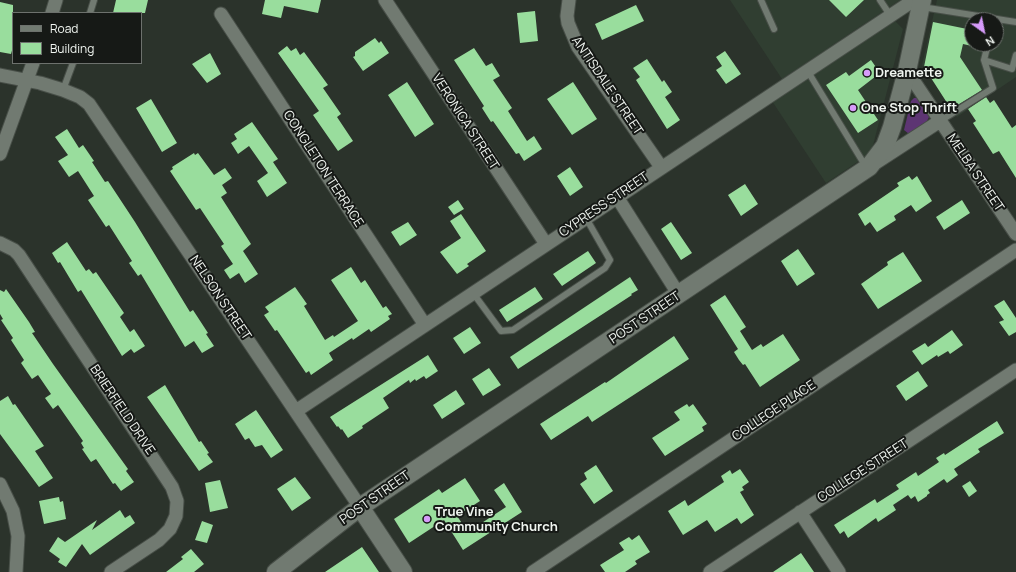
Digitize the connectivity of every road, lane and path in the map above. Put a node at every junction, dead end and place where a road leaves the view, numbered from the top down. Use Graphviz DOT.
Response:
graph roads {
  1 [pos="56,0"];
  2 [pos="94,0"];
  3 [pos="385,0"];
  4 [pos="569,0"];
  5 [pos="761,0"];
  6 [pos="880,0"];
  7 [pos="919,2"];
  8 [pos="52,12"];
  9 [pos="90,12"];
  10 [pos="964,12"];
  11 [pos="221,14"];
  12 [pos="890,15"];
  13 [pos="1004,20"];
  14 [pos="1016,22"];
  15 [pos="774,29"];
  16 [pos="986,52"];
  17 [pos="1016,55"];
  18 [pos="984,60"];
  19 [pos="33,64"];
  20 [pos="72,64"];
  21 [pos="807,70"];
  22 [pos="907,71"];
  23 [pos="0,75"];
  24 [pos="27,80"];
  25 [pos="63,90"];
  26 [pos="940,121"];
  27 [pos="0,154"];
  28 [pos="661,167"];
  29 [pos="868,168"];
  30 [pos="616,197"];
  31 [pos="585,218"];
  32 [pos="1016,234"];
  33 [pos="0,243"];
  34 [pos="546,244"];
  35 [pos="1016,250"];
  36 [pos="473,293"];
  37 [pos="679,295"];
  38 [pos="426,325"];
  39 [pos="1016,370"];
  40 [pos="296,411"];
  41 [pos="0,484"];
  42 [pos="360,507"];
  43 [pos="800,512"];
  44 [pos="16,572"];
  45 [pos="111,572"];
  46 [pos="276,572"];
  47 [pos="403,572"];
  48 [pos="533,572"];
  49 [pos="710,572"];
  50 [pos="839,572"];
  1 -- 8 [label="street"];
  2 -- 9 [label="lane"];
  3 -- 34 [label="street, VERONICA STREET"];
  4 -- 28 [label="street, ANTISDALE STREET"];
  5 -- 15 [label="lane"];
  6 -- 12 [label="lane"];
  7 -- 10 [label="lane"];
  7 -- 12 [label="street, CYPRESS STREET"];
  7 -- 22 [label="main road, POST STREET"];
  11 -- 38 [label="street, CONGLETON TERRACE"];
  12 -- 21 [label="street, CYPRESS STREET"];
  13 -- 14 [label="lane"];
  16 -- 18 [label="lane"];
  17 -- 18 [label="lane"];
  18 -- 26 [label="lane"];
  19 -- 24 [label="street"];
  20 -- 25 [label="lane"];
  21 -- 28 [label="street, CYPRESS STREET"];
  21 -- 29 [label="lane"];
  22 -- 26 [label="street, MELBA STREET"];
  22 -- 29 [label="main road, POST STREET"];
  23 -- 24 [label="street, NELSON STREET"];
  24 -- 25 [label="street, NELSON STREET"];
  24 -- 27 [label="street"];
  25 -- 40 [label="street, NELSON STREET"];
  26 -- 29 [label="street"];
  26 -- 32 [label="street, MELBA STREET"];
  28 -- 30 [label="street, CYPRESS STREET"];
  29 -- 37 [label="main road, POST STREET"];
  30 -- 31 [label="street, CYPRESS STREET"];
  30 -- 37 [label="street"];
  31 -- 34 [label="street, CYPRESS STREET"];
  31 -- 36 [label="lane"];
  33 -- 45 [label="street, BRIERFIELD DRIVE"];
  34 -- 36 [label="street, CYPRESS STREET"];
  35 -- 48 [label="street, COLLEGE PLACE"];
  36 -- 38 [label="street, CYPRESS STREET"];
  37 -- 42 [label="main road, POST STREET"];
  38 -- 40 [label="street, CYPRESS STREET"];
  39 -- 43 [label="street, COLLEGE STREET"];
  40 -- 42 [label="street, NELSON STREET"];
  41 -- 44 [label="street"];
  42 -- 46 [label="main road, POST STREET"];
  42 -- 47 [label="main road, NELSON STREET"];
  43 -- 49 [label="street, COLLEGE STREET"];
  43 -- 50 [label="street"];
}
